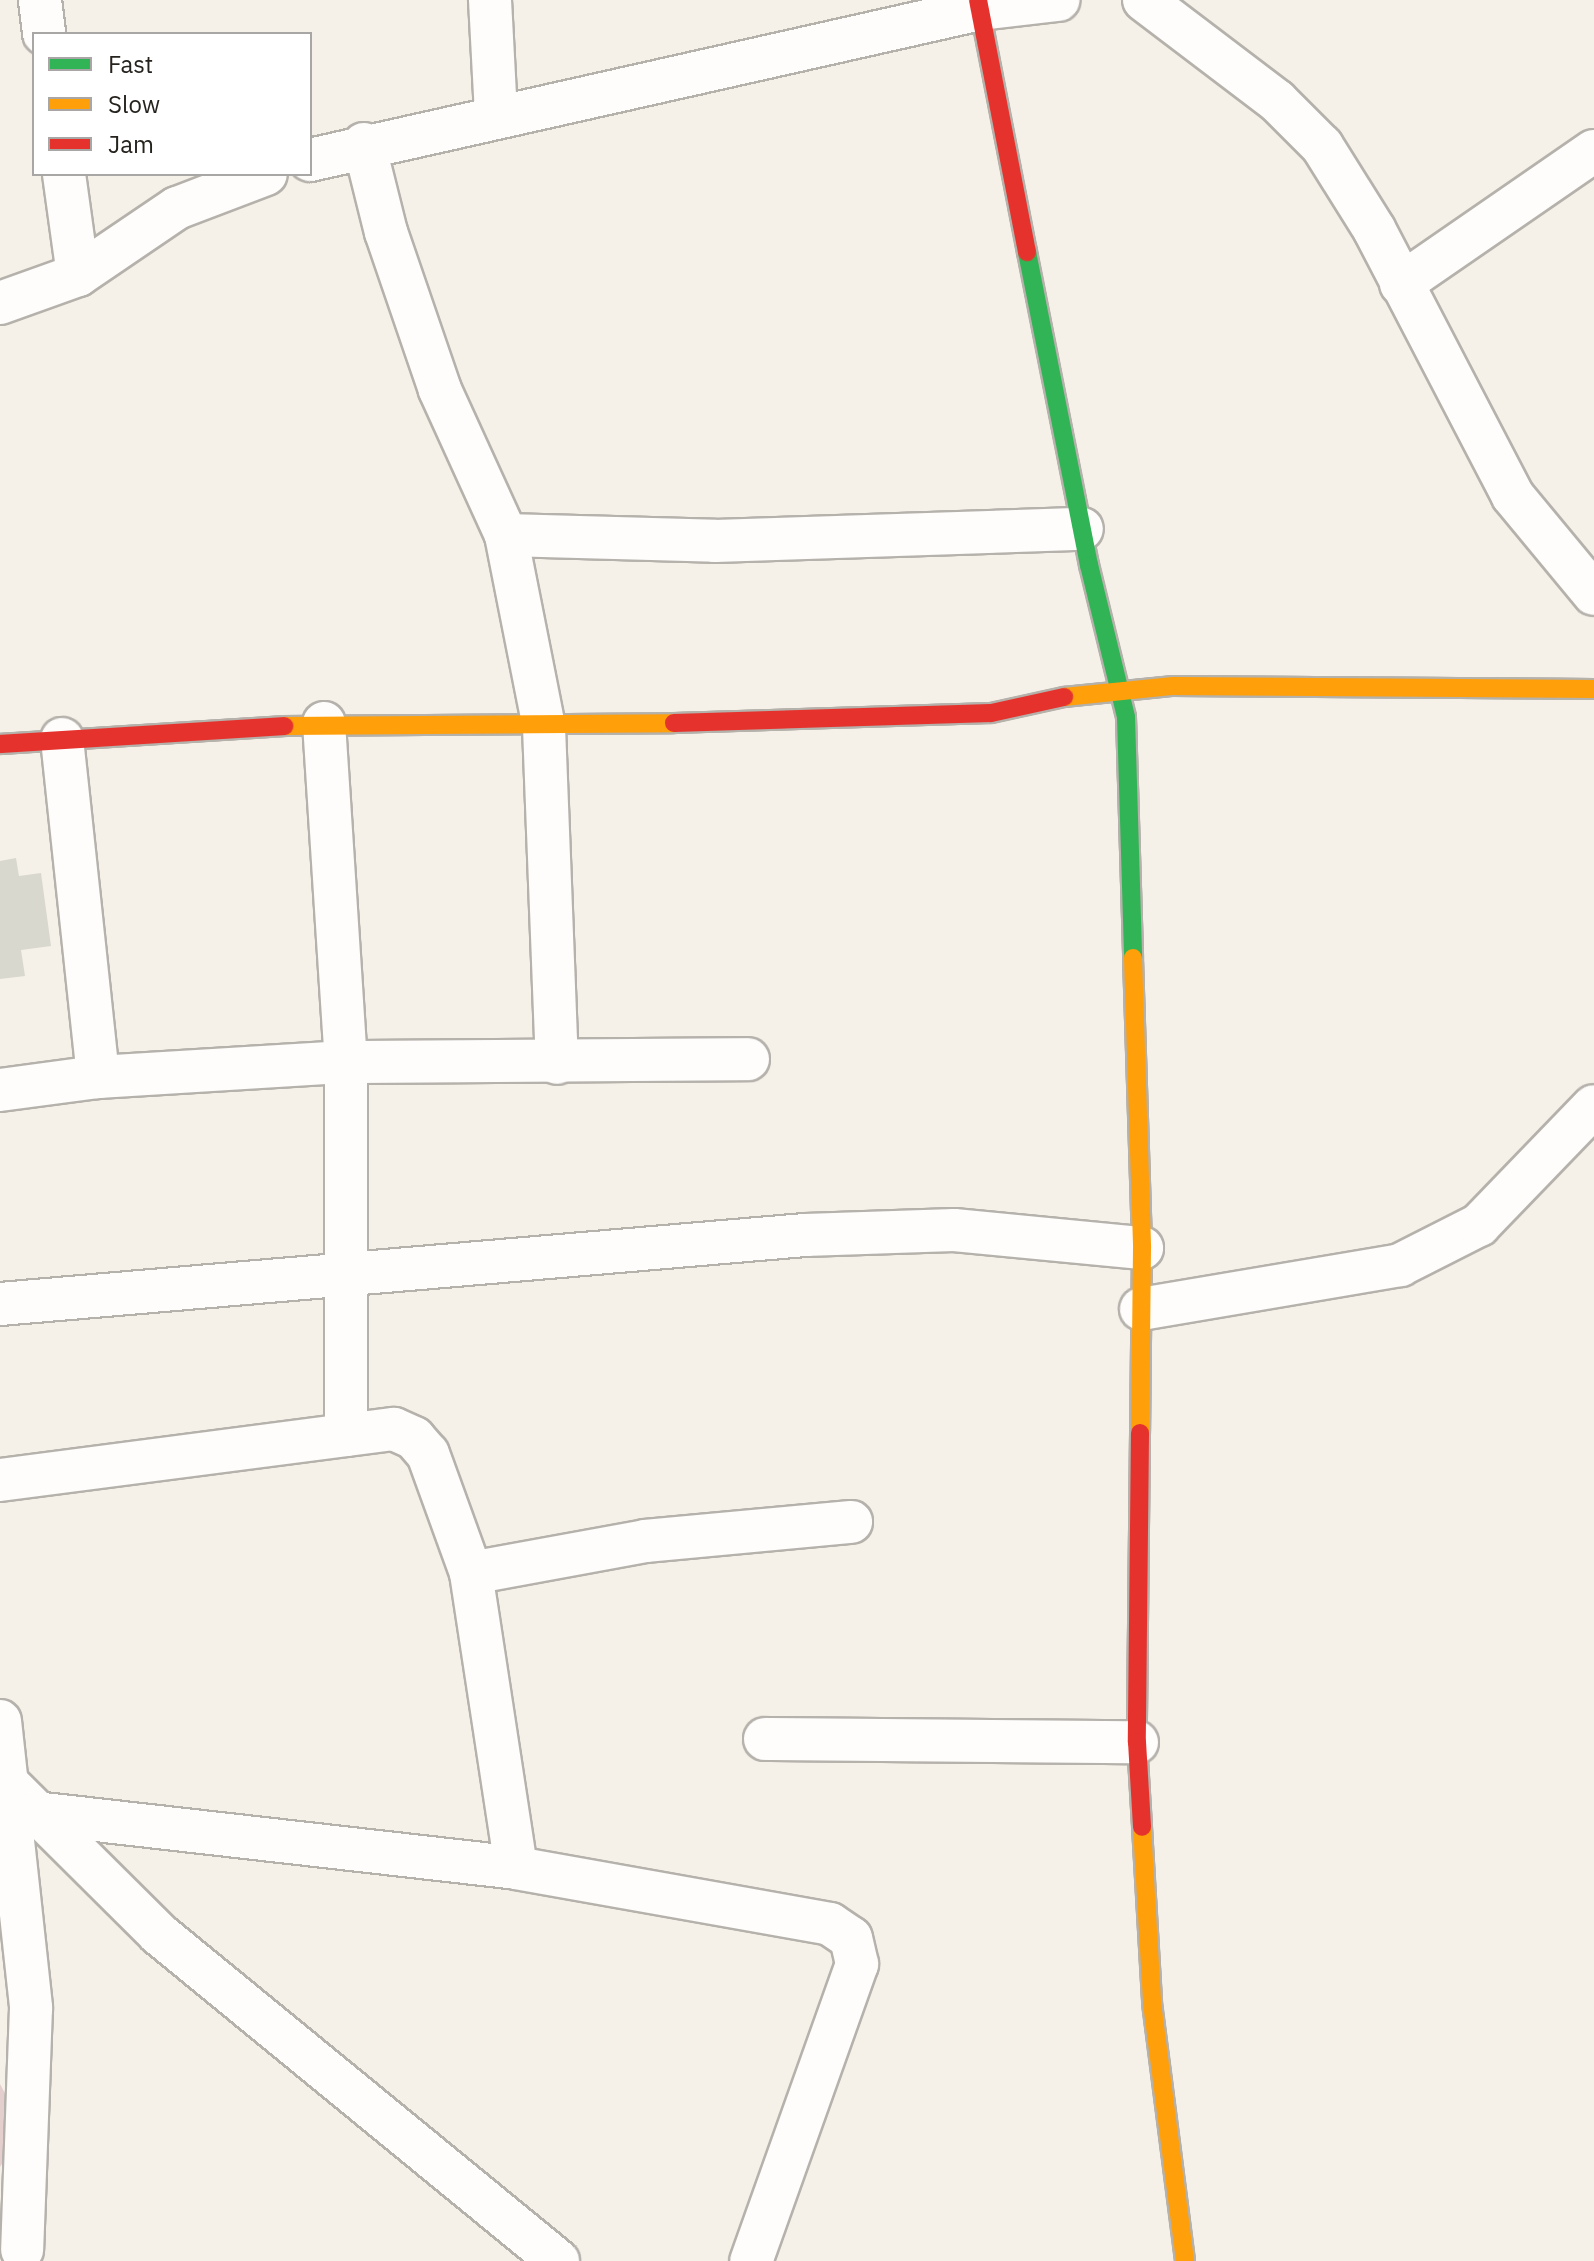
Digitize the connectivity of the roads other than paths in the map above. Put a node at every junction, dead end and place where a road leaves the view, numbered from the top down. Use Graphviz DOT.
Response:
graph roads {
  1 [pos="40,0"];
  2 [pos="490,0"];
  3 [pos="1058,0"];
  4 [pos="1144,0"];
  5 [pos="979,5"];
  6 [pos="44,32"];
  7 [pos="496,115"];
  8 [pos="364,144"];
  9 [pos="1594,151"];
  10 [pos="312,159"];
  11 [pos="64,176"];
  12 [pos="261,176"];
  13 [pos="78,275"];
  14 [pos="1401,284"];
  15 [pos="0,303"];
  16 [pos="1082,529"];
  17 [pos="506,535"];
  18 [pos="1594,594"];
  19 [pos="1594,689"];
  20 [pos="1118,691"];
  21 [pos="324,723"];
  22 [pos="544,727"];
  23 [pos="62,739"];
  24 [pos="0,744"];
  25 [pos="748,1059"];
  26 [pos="346,1062"];
  27 [pos="557,1063"];
  28 [pos="98,1077"];
  29 [pos="0,1090"];
  30 [pos="1594,1106"];
  31 [pos="1142,1248"];
  32 [pos="346,1274"];
  33 [pos="0,1304"];
  34 [pos="1141,1309"];
  35 [pos="346,1435"];
  36 [pos="0,1480"];
  37 [pos="851,1522"];
  38 [pos="471,1573"];
  39 [pos="0,1721"];
  40 [pos="765,1739"];
  41 [pos="1137,1742"];
  42 [pos="15,1792"];
  43 [pos="516,1868"];
  44 [pos="22,2250"];
  45 [pos="558,2261"];
  46 [pos="751,2261"];
  47 [pos="1185,2261"];
  1 -- 6 [label="street"];
  2 -- 7 [label="street"];
  3 -- 5 [label="street"];
  4 -- 14 [label="street"];
  5 -- 7 [label="street"];
  5 -- 16 [label="street"];
  7 -- 8 [label="street"];
  8 -- 10 [label="street"];
  8 -- 17 [label="street"];
  9 -- 14 [label="street"];
  11 -- 13 [label="street"];
  12 -- 13 [label="street"];
  13 -- 15 [label="street"];
  14 -- 18 [label="street"];
  16 -- 17 [label="street"];
  16 -- 20 [label="street"];
  17 -- 22 [label="street"];
  19 -- 20 [label="street"];
  20 -- 22 [label="street"];
  20 -- 31 [label="street"];
  21 -- 22 [label="street"];
  21 -- 23 [label="street"];
  21 -- 26 [label="street"];
  22 -- 27 [label="street"];
  23 -- 24 [label="street"];
  23 -- 28 [label="street"];
  25 -- 27 [label="street"];
  26 -- 27 [label="street"];
  26 -- 28 [label="street"];
  26 -- 32 [label="street"];
  28 -- 29 [label="street"];
  30 -- 34 [label="street"];
  31 -- 32 [label="street"];
  31 -- 34 [label="street"];
  32 -- 33 [label="street"];
  32 -- 35 [label="street"];
  34 -- 41 [label="street"];
  35 -- 36 [label="street"];
  35 -- 38 [label="street"];
  37 -- 38 [label="street"];
  38 -- 43 [label="street"];
  39 -- 42 [label="street"];
  40 -- 41 [label="street"];
  41 -- 47 [label="street"];
  42 -- 43 [label="street"];
  42 -- 44 [label="street"];
  42 -- 45 [label="street"];
  43 -- 46 [label="street"];
}
